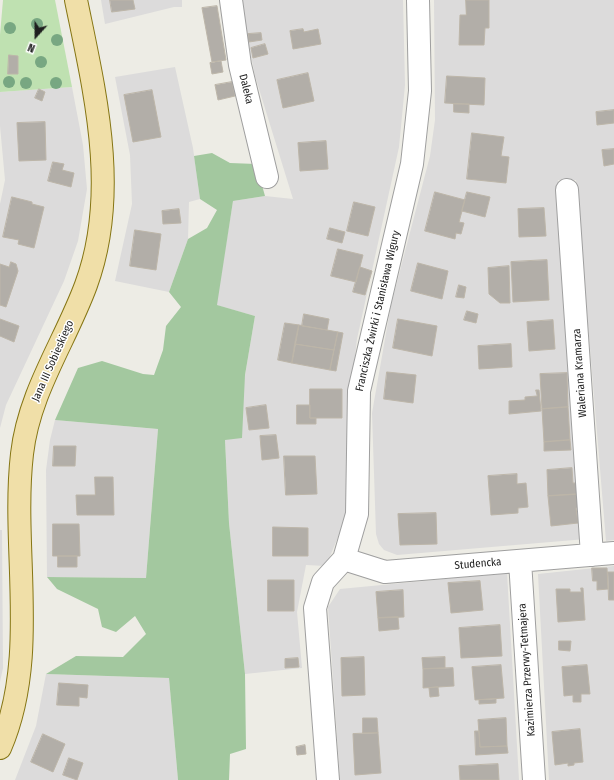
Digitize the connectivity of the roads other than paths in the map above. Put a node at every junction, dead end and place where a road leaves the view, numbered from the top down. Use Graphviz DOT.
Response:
graph roads {
  1 [pos="76,0"];
  2 [pos="231,0"];
  3 [pos="418,0"];
  4 [pos="267,177"];
  5 [pos="568,190"];
  6 [pos="614,553"];
  7 [pos="592,555"];
  8 [pos="344,559"];
  9 [pos="520,561"];
  10 [pos="0,748"];
  11 [pos="328,780"];
  12 [pos="534,780"];
  1 -- 10 [label="main road, Jana III Sobieskiego"];
  2 -- 4 [label="street, Daleka"];
  3 -- 8 [label="street, Franciszka Żwirki i Stanisława Wigury"];
  5 -- 7 [label="street, Waleriana Kramarza"];
  6 -- 7 [label="street, Studencka"];
  7 -- 9 [label="street, Studencka"];
  8 -- 9 [label="street, Studencka"];
  8 -- 11 [label="street, Franciszka Żwirki i Stanisława Wigury"];
  9 -- 12 [label="street, Kazimierza Przerwy-Tetmajera"];
}
